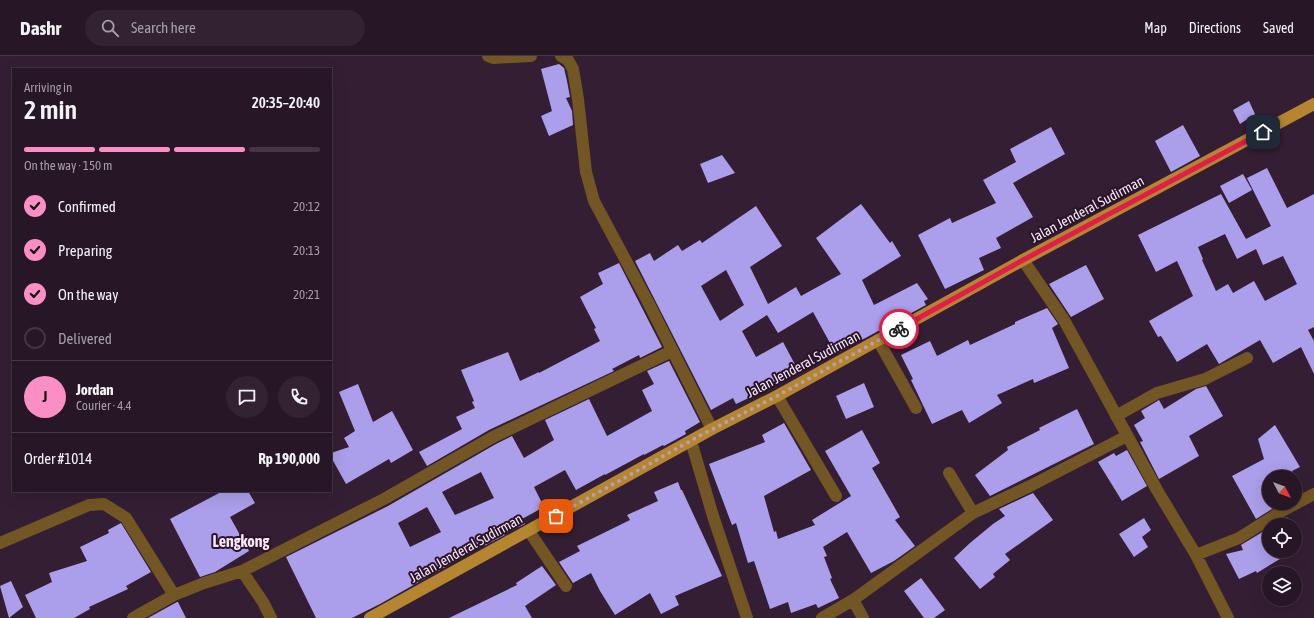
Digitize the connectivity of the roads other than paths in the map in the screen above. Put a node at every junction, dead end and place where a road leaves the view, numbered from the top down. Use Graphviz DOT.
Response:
graph roads {
  1 [pos="488,56"];
  2 [pos="532,56"];
  3 [pos="561,56"];
  4 [pos="1314,104"];
  5 [pos="1023,260"];
  6 [pos="878,340"];
  7 [pos="672,350"];
  8 [pos="1247,358"];
  9 [pos="777,396"];
  10 [pos="916,408"];
  11 [pos="1116,416"];
  12 [pos="712,429"];
  13 [pos="1127,436"];
  14 [pos="691,441"];
  15 [pos="949,473"];
  16 [pos="1314,494"];
  17 [pos="836,496"];
  18 [pos="973,513"];
  19 [pos="529,531"];
  20 [pos="0,543"];
  21 [pos="1196,555"];
  22 [pos="242,571"];
  23 [pos="566,586"];
  24 [pos="174,595"];
  25 [pos="853,600"];
  26 [pos="133,618"];
  27 [pos="271,618"];
  28 [pos="370,618"];
  29 [pos="747,618"];
  30 [pos="822,618"];
  31 [pos="863,618"];
  32 [pos="1228,618"];
  1 -- 2 [label="street"];
  3 -- 7 [label="street"];
  4 -- 5 [label="main road, Jalan Jenderal Sudirman"];
  5 -- 6 [label="main road, Jalan Jenderal Sudirman"];
  5 -- 11 [label="street"];
  6 -- 9 [label="main road, Jalan Jenderal Sudirman"];
  6 -- 10 [label="street"];
  7 -- 12 [label="street"];
  7 -- 22 [label="street"];
  8 -- 11 [label="street"];
  9 -- 12 [label="main road, Jalan Jenderal Sudirman"];
  9 -- 17 [label="street"];
  11 -- 13 [label="street"];
  12 -- 14 [label="main road, Jalan Jenderal Sudirman"];
  13 -- 18 [label="street"];
  13 -- 21 [label="street"];
  14 -- 19 [label="main road, Jalan Jenderal Sudirman"];
  14 -- 29 [label="street"];
  15 -- 18 [label="street"];
  16 -- 21 [label="street"];
  18 -- 25 [label="street"];
  19 -- 23 [label="street"];
  19 -- 28 [label="main road, Jalan Jenderal Sudirman"];
  20 -- 24 [label="street"];
  21 -- 32 [label="street"];
  22 -- 24 [label="street"];
  22 -- 27 [label="street"];
  24 -- 26 [label="street"];
  25 -- 30 [label="street"];
  25 -- 31 [label="street"];
}
